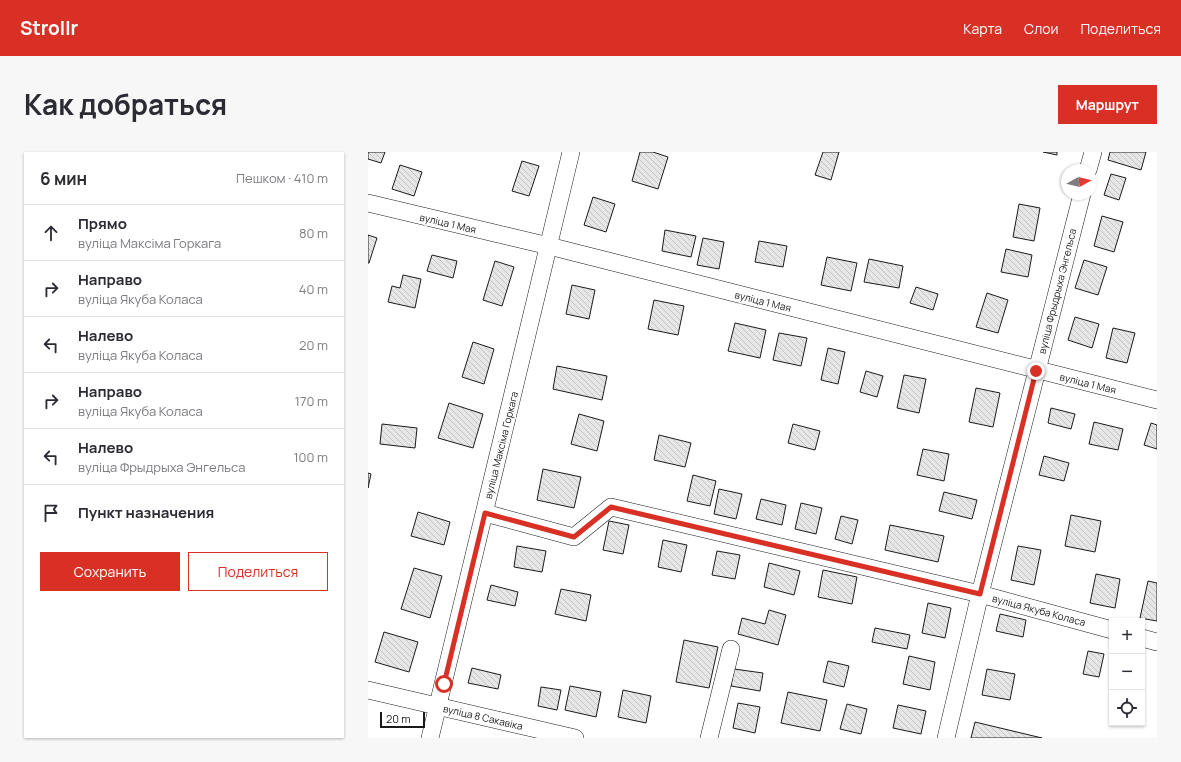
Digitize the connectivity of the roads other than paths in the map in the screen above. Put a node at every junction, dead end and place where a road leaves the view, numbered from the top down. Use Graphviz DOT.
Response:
graph roads {
  1 [pos="571,152"];
  2 [pos="1093,152"];
  3 [pos="1090,164"];
  4 [pos="1080,200"];
  5 [pos="368,203"];
  6 [pos="549,246"];
  7 [pos="1036,371"];
  8 [pos="1157,400"];
  9 [pos="485,513"];
  10 [pos="980,594"];
  11 [pos="1109,629"];
  12 [pos="1145,639"];
  13 [pos="1157,642"];
  14 [pos="731,649"];
  15 [pos="368,690"];
  16 [pos="438,707"];
  17 [pos="430,738"];
  18 [pos="574,738"];
  19 [pos="709,738"];
  20 [pos="946,738"];
  1 -- 6 [label="street, вуліца Максіма Горкага"];
  2 -- 3 [label="street"];
  4 -- 7 [label="street, вуліца Фрыдрыха Энгельса"];
  5 -- 6 [label="street, вуліца 1 Мая"];
  6 -- 7 [label="street, вуліца 1 Мая"];
  6 -- 9 [label="street, вуліца Максіма Горкага"];
  7 -- 8 [label="street, вуліца 1 Мая"];
  7 -- 10 [label="street, вуліца Фрыдрыха Энгельса"];
  9 -- 10 [label="street, вуліца Якуба Коласа"];
  9 -- 16 [label="street, вуліца Максіма Горкага"];
  10 -- 11 [label="street, вуліца Якуба Коласа"];
  10 -- 20 [label="street, вуліца Фрыдрыха Энгельса"];
  12 -- 13 [label="street"];
  14 -- 19 [label="street"];
  15 -- 16 [label="street, вуліца 8 Сакавіка"];
  16 -- 17 [label="street, вуліца Максіма Горкага"];
  16 -- 18 [label="street, вуліца 8 Сакавіка"];
}
